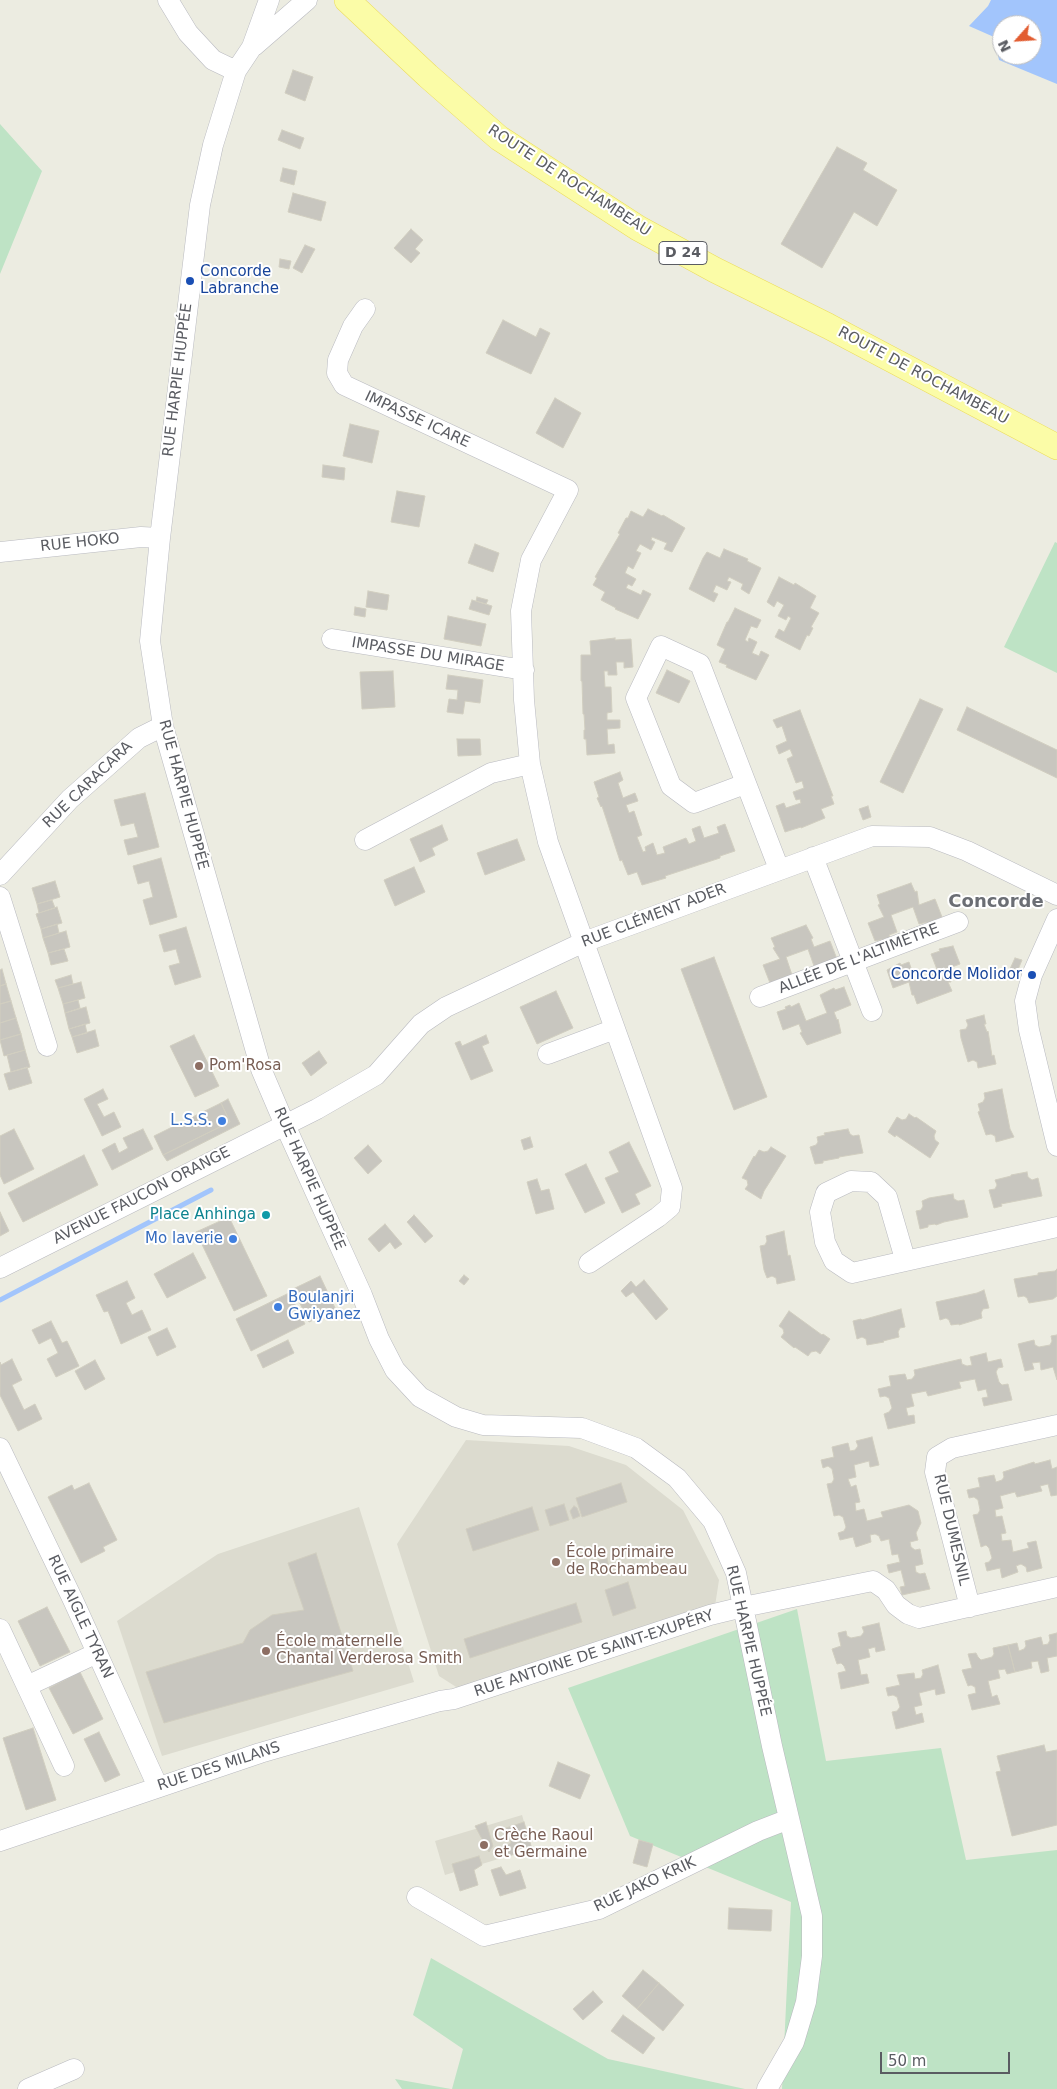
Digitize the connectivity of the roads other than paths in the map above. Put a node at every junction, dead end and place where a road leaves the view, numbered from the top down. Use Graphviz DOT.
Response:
graph roads {
  1 [pos="168,0"];
  2 [pos="269,0"];
  3 [pos="307,0"];
  4 [pos="347,0"];
  5 [pos="252,47"];
  6 [pos="236,71"];
  7 [pos="365,309"];
  8 [pos="1057,447"];
  9 [pos="160,538"];
  10 [pos="0,552"];
  11 [pos="332,639"];
  12 [pos="524,670"];
  13 [pos="163,726"];
  14 [pos="530,764"];
  15 [pos="745,784"];
  16 [pos="365,840"];
  17 [pos="814,857"];
  18 [pos="778,869"];
  19 [pos="0,875"];
  20 [pos="1057,894"];
  21 [pos="0,897"];
  22 [pos="1057,919"];
  23 [pos="958,922"];
  24 [pos="584,942"];
  25 [pos="854,960"];
  26 [pos="760,997"];
  27 [pos="872,1011"];
  28 [pos="615,1029"];
  29 [pos="47,1046"];
  30 [pos="548,1054"];
  31 [pos="284,1125"];
  32 [pos="1057,1146"];
  33 [pos="1057,1227"];
  34 [pos="905,1260"];
  35 [pos="589,1263"];
  36 [pos="0,1268"];
  37 [pos="1057,1425"];
  38 [pos="0,1448"];
  39 [pos="1057,1586"];
  40 [pos="743,1606"];
  41 [pos="970,1607"];
  42 [pos="0,1629"];
  43 [pos="97,1653"];
  44 [pos="27,1686"];
  45 [pos="440,1701"];
  46 [pos="64,1766"];
  47 [pos="158,1787"];
  48 [pos="789,1819"];
  49 [pos="0,1840"];
  50 [pos="417,1897"];
  51 [pos="74,2069"];
  52 [pos="28,2089"];
  53 [pos="767,2089"];
  1 -- 6 [label="street"];
  2 -- 5 [label="street, RUE HARPIE HUPPÉE"];
  3 -- 5 [label="street, RUE HARPIE HUPPÉE"];
  4 -- 8 [label="main road, ROUTE DE ROCHAMBEAU / D 24"];
  5 -- 6 [label="street, RUE HARPIE HUPPÉE"];
  6 -- 9 [label="street, RUE HARPIE HUPPÉE"];
  7 -- 12 [label="street, IMPASSE ICARE"];
  9 -- 10 [label="street, RUE HOKO"];
  9 -- 13 [label="street, RUE HARPIE HUPPÉE"];
  11 -- 12 [label="street, IMPASSE DU MIRAGE"];
  12 -- 14 [label="street"];
  13 -- 19 [label="street, RUE CARACARA"];
  13 -- 31 [label="street, RUE HARPIE HUPPÉE"];
  14 -- 16 [label="street"];
  14 -- 24 [label="street"];
  15 -- 15 [label="street"];
  15 -- 18 [label="street"];
  17 -- 18 [label="street, RUE CLÉMENT ADER"];
  17 -- 20 [label="street, RUE CLÉMENT ADER"];
  17 -- 25 [label="street"];
  18 -- 24 [label="street, RUE CLÉMENT ADER"];
  21 -- 29 [label="street"];
  22 -- 32 [label="street"];
  23 -- 25 [label="street, ALLÉE DE L'ALTIMÈTRE"];
  24 -- 28 [label="street"];
  24 -- 31 [label="street, RUE CLÉMENT ADER"];
  25 -- 26 [label="street, ALLÉE DE L'ALTIMÈTRE"];
  25 -- 27 [label="street"];
  28 -- 30 [label="street"];
  28 -- 35 [label="street"];
  31 -- 36 [label="street, AVENUE FAUCON ORANGE"];
  31 -- 40 [label="street, RUE HARPIE HUPPÉE"];
  33 -- 34 [label="street"];
  34 -- 34 [label="street"];
  37 -- 41 [label="street, RUE DUMESNIL"];
  38 -- 43 [label="street, RUE AIGLE TYRAN"];
  39 -- 41 [label="street, RUE ANTOINE DE SAINT-EXUPÉRY"];
  40 -- 41 [label="street, RUE ANTOINE DE SAINT-EXUPÉRY"];
  40 -- 45 [label="street, RUE ANTOINE DE SAINT-EXUPÉRY"];
  40 -- 48 [label="street, RUE HARPIE HUPPÉE"];
  42 -- 44 [label="street"];
  43 -- 44 [label="street"];
  43 -- 47 [label="street, RUE AIGLE TYRAN"];
  44 -- 46 [label="street"];
  45 -- 47 [label="street, RUE DES MILANS"];
  47 -- 49 [label="street, RUE DES MILANS"];
  48 -- 50 [label="street, RUE JAKO KRIK"];
  48 -- 53 [label="street, RUE HARPIE HUPPÉE"];
  51 -- 52 [label="street"];
}
